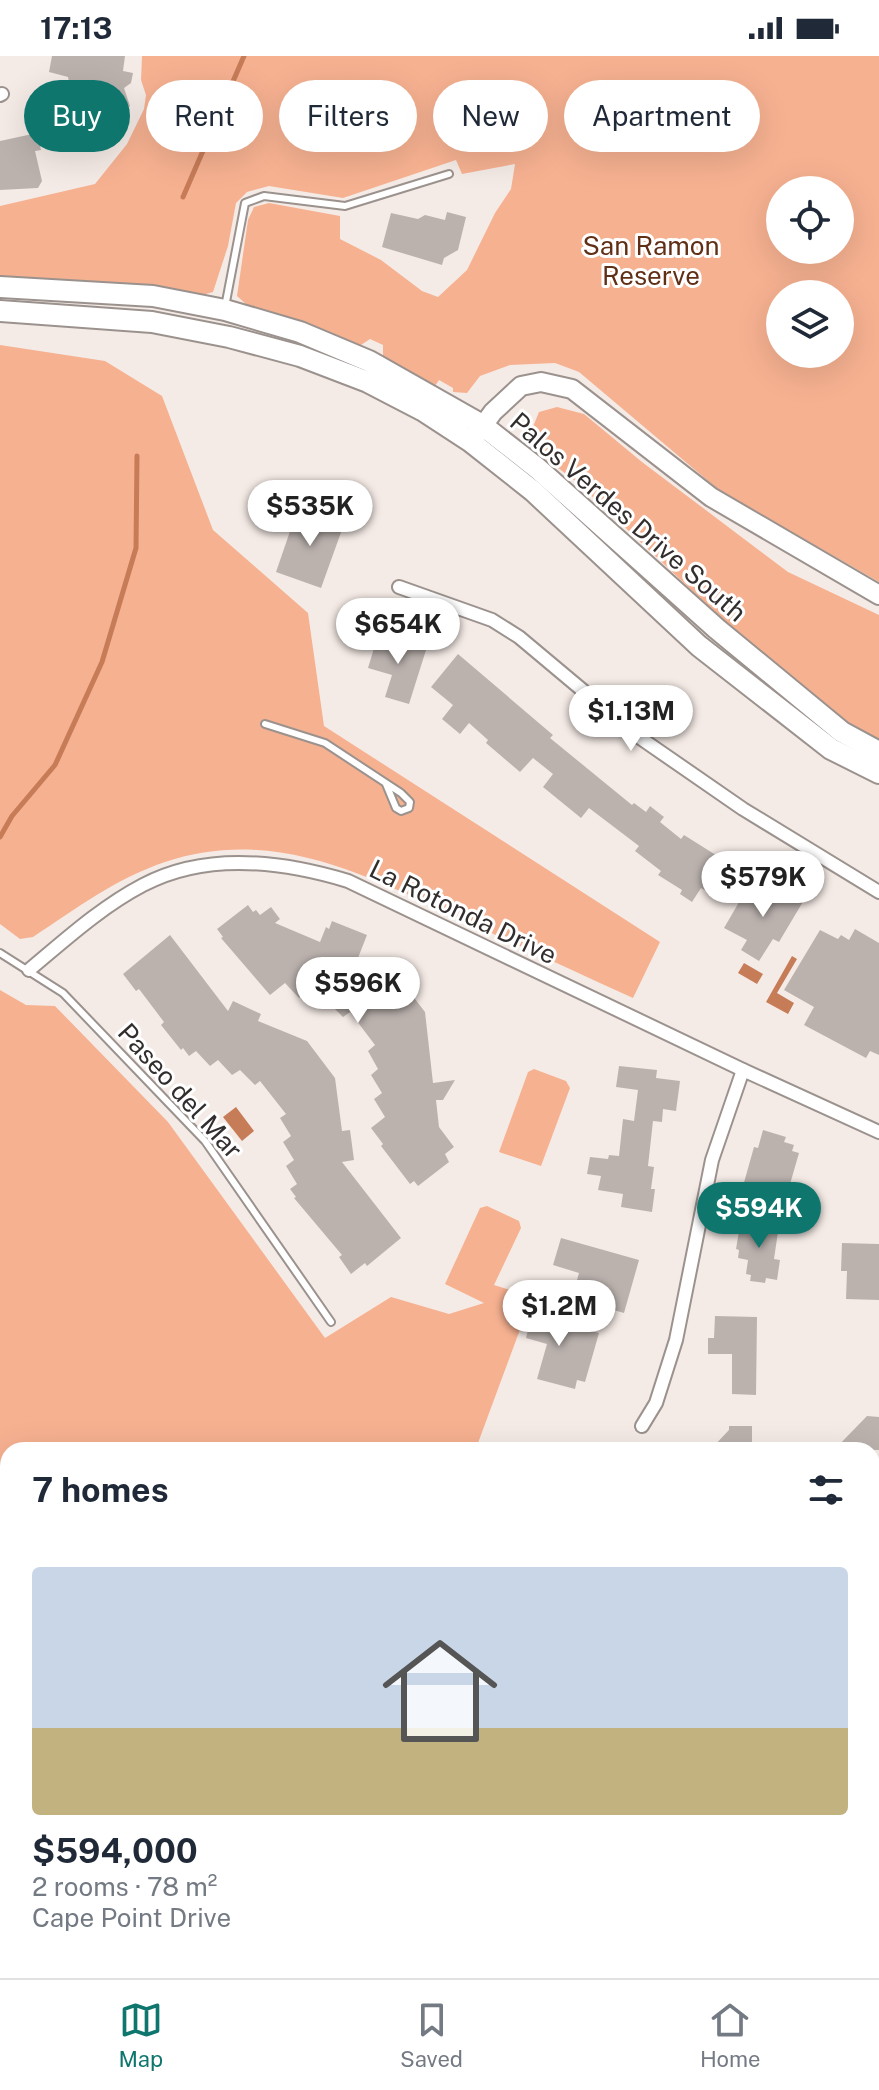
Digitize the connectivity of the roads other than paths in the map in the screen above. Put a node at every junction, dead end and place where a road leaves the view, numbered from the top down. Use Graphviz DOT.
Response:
graph roads {
  1 [pos="449,174"];
  2 [pos="0,287"];
  3 [pos="225,310"];
  4 [pos="0,311"];
  5 [pos="476,434"];
  6 [pos="399,587"];
  7 [pos="879,595"];
  8 [pos="265,724"];
  9 [pos="879,752"];
  10 [pos="879,773"];
  11 [pos="386,784"];
  12 [pos="879,892"];
  13 [pos="0,953"];
  14 [pos="29,970"];
  15 [pos="743,1070"];
  16 [pos="879,1132"];
  17 [pos="331,1322"];
  18 [pos="642,1426"];
  1 -- 3 [label="lane"];
  2 -- 3 [label="main road, Palos Verdes Drive South"];
  3 -- 5 [label="main road, Palos Verdes Drive South"];
  4 -- 5 [label="main road, Palos Verdes Drive South"];
  5 -- 7 [label="street"];
  5 -- 9 [label="main road, Palos Verdes Drive South"];
  5 -- 10 [label="main road, Palos Verdes Drive South"];
  6 -- 12 [label="street"];
  8 -- 11 [label="lane"];
  11 -- 11 [label="lane"];
  13 -- 14 [label="lane, Paseo del Mar"];
  14 -- 15 [label="street, La Rotonda Drive"];
  14 -- 17 [label="lane, Paseo del Mar"];
  15 -- 16 [label="street, La Rotonda Drive"];
  15 -- 18 [label="street"];
}
